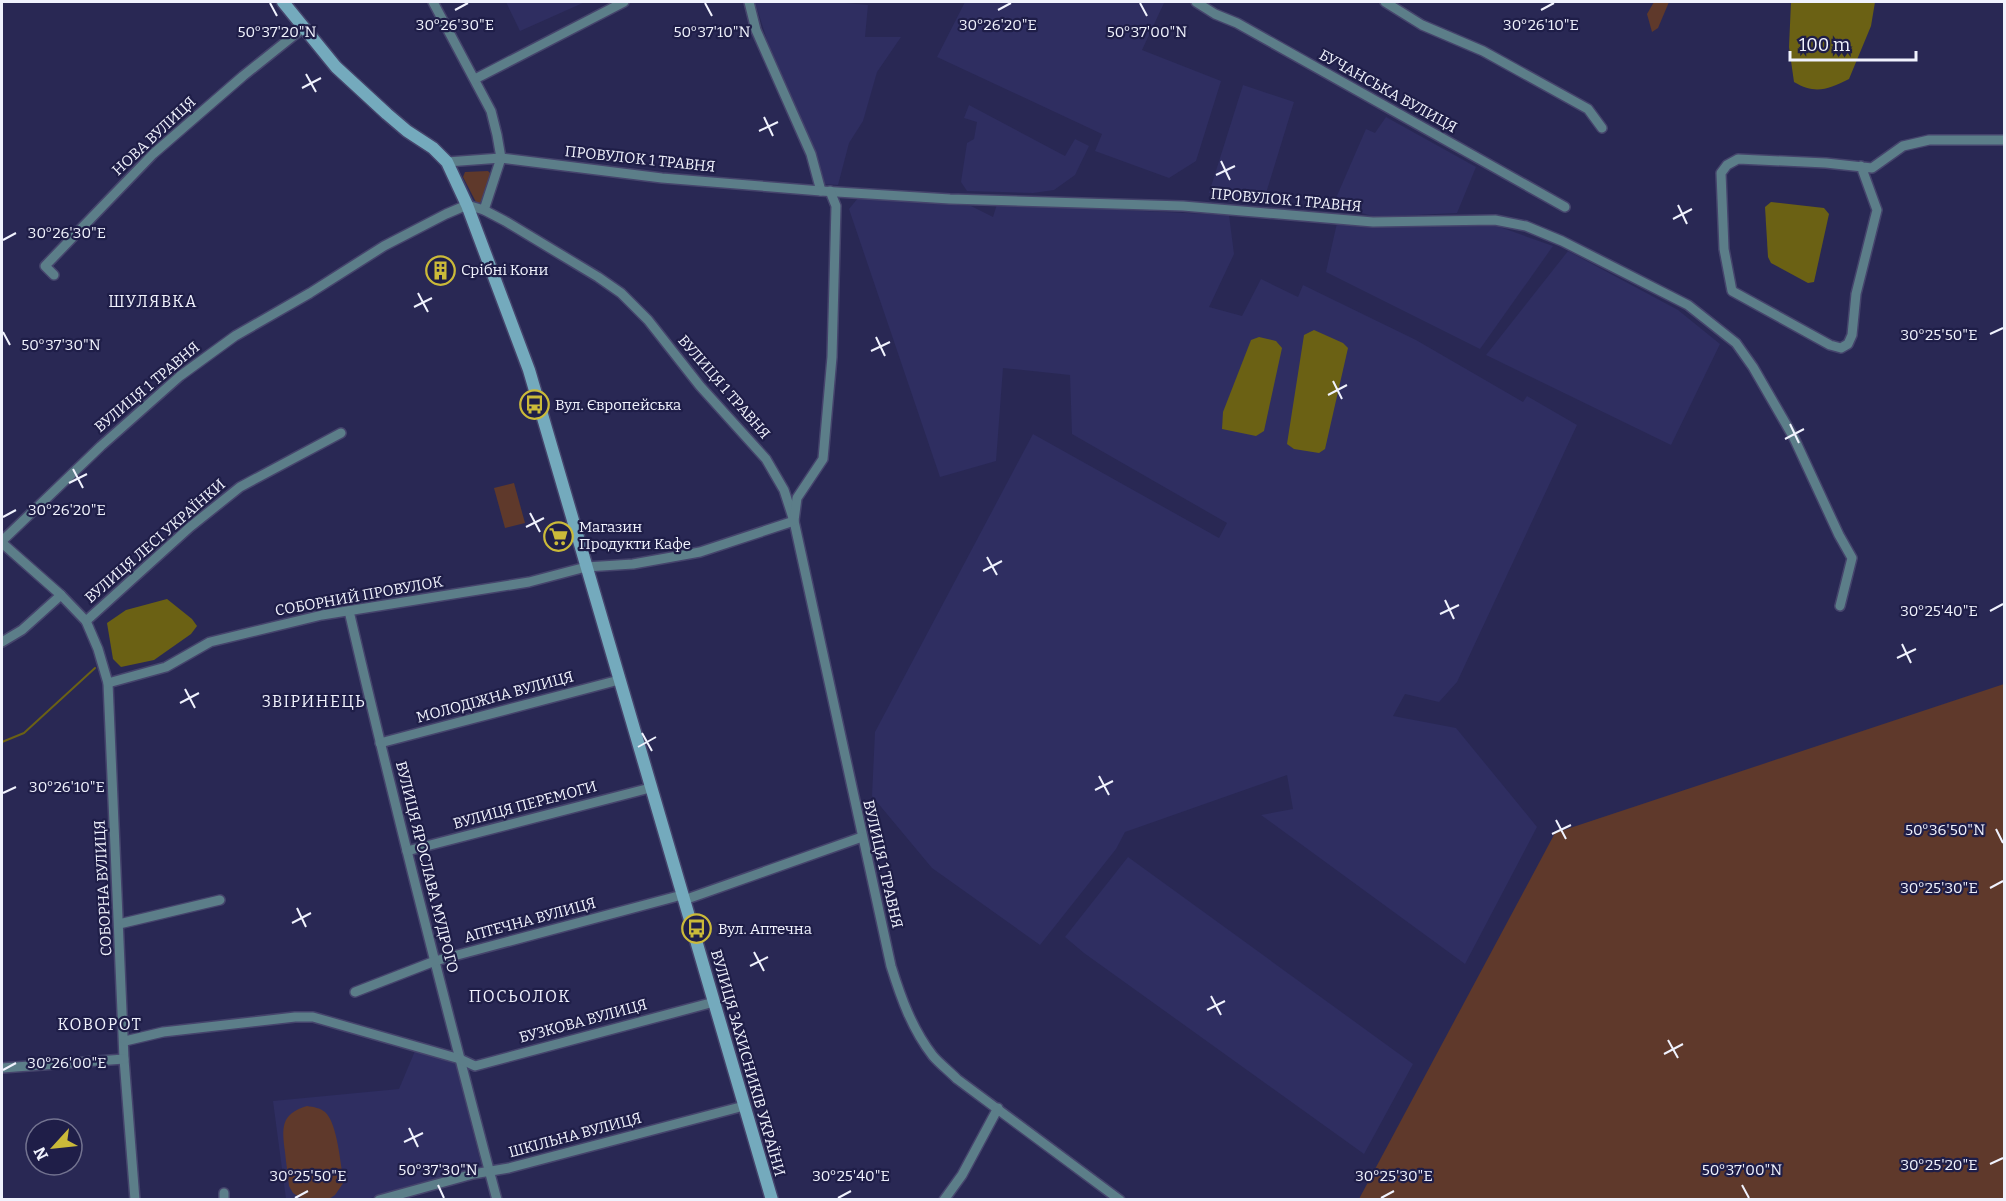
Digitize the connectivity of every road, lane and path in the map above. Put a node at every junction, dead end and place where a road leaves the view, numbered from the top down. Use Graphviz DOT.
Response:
graph roads {
  1 [pos="283,2"];
  2 [pos="433,2"];
  3 [pos="624,2"];
  4 [pos="748,2"];
  5 [pos="1196,2"];
  6 [pos="1385,2"];
  7 [pos="303,28"];
  8 [pos="475,79"];
  9 [pos="1602,128"];
  10 [pos="2004,140"];
  11 [pos="501,158"];
  12 [pos="447,162"];
  13 [pos="1861,166"];
  14 [pos="825,191"];
  15 [pos="466,205"];
  16 [pos="1565,207"];
  17 [pos="484,210"];
  18 [pos="54,275"];
  19 [pos="340,433"];
  20 [pos="794,521"];
  21 [pos="2,542"];
  22 [pos="586,567"];
  23 [pos="61,595"];
  24 [pos="1840,606"];
  25 [pos="349,612"];
  26 [pos="86,621"];
  27 [pos="2,642"];
  28 [pos="619,680"];
  29 [pos="108,683"];
  30 [pos="380,743"];
  31 [pos="650,788"];
  32 [pos="862,837"];
  33 [pos="407,851"];
  34 [pos="683,898"];
  35 [pos="220,900"];
  36 [pos="119,924"];
  37 [pos="435,961"];
  38 [pos="355,992"];
  39 [pos="714,1002"];
  40 [pos="125,1041"];
  41 [pos="124,1059"];
  42 [pos="459,1059"];
  43 [pos="2,1068"];
  44 [pos="744,1106"];
  45 [pos="998,1108"];
  46 [pos="490,1171"];
  47 [pos="135,1200"];
  48 [pos="378,1200"];
  49 [pos="497,1200"];
  50 [pos="772,1200"];
  51 [pos="944,1200"];
  52 [pos="1120,1200"];
  1 -- 7 [label="street, ВУЛИЦЯ ЗАХИСНИКІВ УКРАЇНИ"];
  2 -- 8 [label="street"];
  3 -- 8 [label="street"];
  4 -- 14 [label="street"];
  5 -- 16 [label="street, БУЧАНСЬКА ВУЛИЦЯ"];
  6 -- 9 [label="street"];
  7 -- 12 [label="street, ВУЛИЦЯ ЗАХИСНИКІВ УКРАЇНИ"];
  7 -- 18 [label="street, НОВА ВУЛИЦЯ"];
  8 -- 11 [label="street"];
  10 -- 13 [label="street"];
  11 -- 12 [label="street, ПРОВУЛОК 1 ТРАВНЯ"];
  11 -- 14 [label="street, ПРОВУЛОК 1 ТРАВНЯ"];
  11 -- 17 [label="street"];
  12 -- 15 [label="street, ВУЛИЦЯ ЗАХИСНИКІВ УКРАЇНИ"];
  13 -- 13 [label="street"];
  14 -- 20 [label="street"];
  14 -- 24 [label="street, ПРОВУЛОК 1 ТРАВНЯ"];
  15 -- 17 [label="street, ВУЛИЦЯ 1 ТРАВНЯ"];
  15 -- 21 [label="street, ВУЛИЦЯ 1 ТРАВНЯ"];
  15 -- 22 [label="street, ВУЛИЦЯ ЗАХИСНИКІВ УКРАЇНИ"];
  17 -- 20 [label="street, ВУЛИЦЯ 1 ТРАВНЯ"];
  19 -- 26 [label="street, ВУЛИЦЯ ЛЕСІ УКРАЇНКИ"];
  20 -- 22 [label="street, СОБОРНИЙ ПРОВУЛОК"];
  20 -- 32 [label="street, ВУЛИЦЯ 1 ТРАВНЯ"];
  21 -- 23 [label="street, СОБОРНА ВУЛИЦЯ"];
  22 -- 25 [label="street, СОБОРНИЙ ПРОВУЛОК"];
  22 -- 28 [label="street, ВУЛИЦЯ ЗАХИСНИКІВ УКРАЇНИ"];
  23 -- 26 [label="street, СОБОРНА ВУЛИЦЯ"];
  23 -- 27 [label="street, ВУЛИЦЯ ЛЕСІ УКРАЇНКИ"];
  25 -- 29 [label="street, СОБОРНИЙ ПРОВУЛОК"];
  25 -- 30 [label="street, ВУЛИЦЯ ЯРОСЛАВА МУДРОГО"];
  26 -- 29 [label="street, СОБОРНА ВУЛИЦЯ"];
  28 -- 30 [label="street, МОЛОДІЖНА ВУЛИЦЯ"];
  28 -- 31 [label="street, ВУЛИЦЯ ЗАХИСНИКІВ УКРАЇНИ"];
  29 -- 36 [label="street, СОБОРНА ВУЛИЦЯ"];
  30 -- 33 [label="street, ВУЛИЦЯ ЯРОСЛАВА МУДРОГО"];
  31 -- 33 [label="street, ВУЛИЦЯ ПЕРЕМОГИ"];
  31 -- 34 [label="street, ВУЛИЦЯ ЗАХИСНИКІВ УКРАЇНИ"];
  32 -- 34 [label="street, АПТЕЧНА ВУЛИЦЯ"];
  32 -- 45 [label="street, ВУЛИЦЯ 1 ТРАВНЯ"];
  33 -- 37 [label="street, ВУЛИЦЯ ЯРОСЛАВА МУДРОГО"];
  34 -- 37 [label="street, АПТЕЧНА ВУЛИЦЯ"];
  34 -- 39 [label="street, ВУЛИЦЯ ЗАХИСНИКІВ УКРАЇНИ"];
  35 -- 36 [label="street"];
  36 -- 40 [label="street, СОБОРНА ВУЛИЦЯ"];
  37 -- 38 [label="street, АПТЕЧНА ВУЛИЦЯ"];
  37 -- 42 [label="street, ВУЛИЦЯ ЯРОСЛАВА МУДРОГО"];
  39 -- 42 [label="street, БУЗКОВА ВУЛИЦЯ"];
  39 -- 44 [label="street, ВУЛИЦЯ ЗАХИСНИКІВ УКРАЇНИ"];
  40 -- 41 [label="street, СОБОРНА ВУЛИЦЯ"];
  40 -- 42 [label="street, БУЗКОВА ВУЛИЦЯ"];
  41 -- 43 [label="street"];
  41 -- 47 [label="street, СОБОРНА ВУЛИЦЯ"];
  42 -- 46 [label="street, ВУЛИЦЯ ЯРОСЛАВА МУДРОГО"];
  44 -- 46 [label="street, ШКІЛЬНА ВУЛИЦЯ"];
  44 -- 50 [label="street, ВУЛИЦЯ ЗАХИСНИКІВ УКРАЇНИ"];
  45 -- 51 [label="street"];
  45 -- 52 [label="street, ВУЛИЦЯ 1 ТРАВНЯ"];
  46 -- 48 [label="street, ШКІЛЬНА ВУЛИЦЯ"];
  46 -- 49 [label="street, ВУЛИЦЯ ЯРОСЛАВА МУДРОГО"];
}
